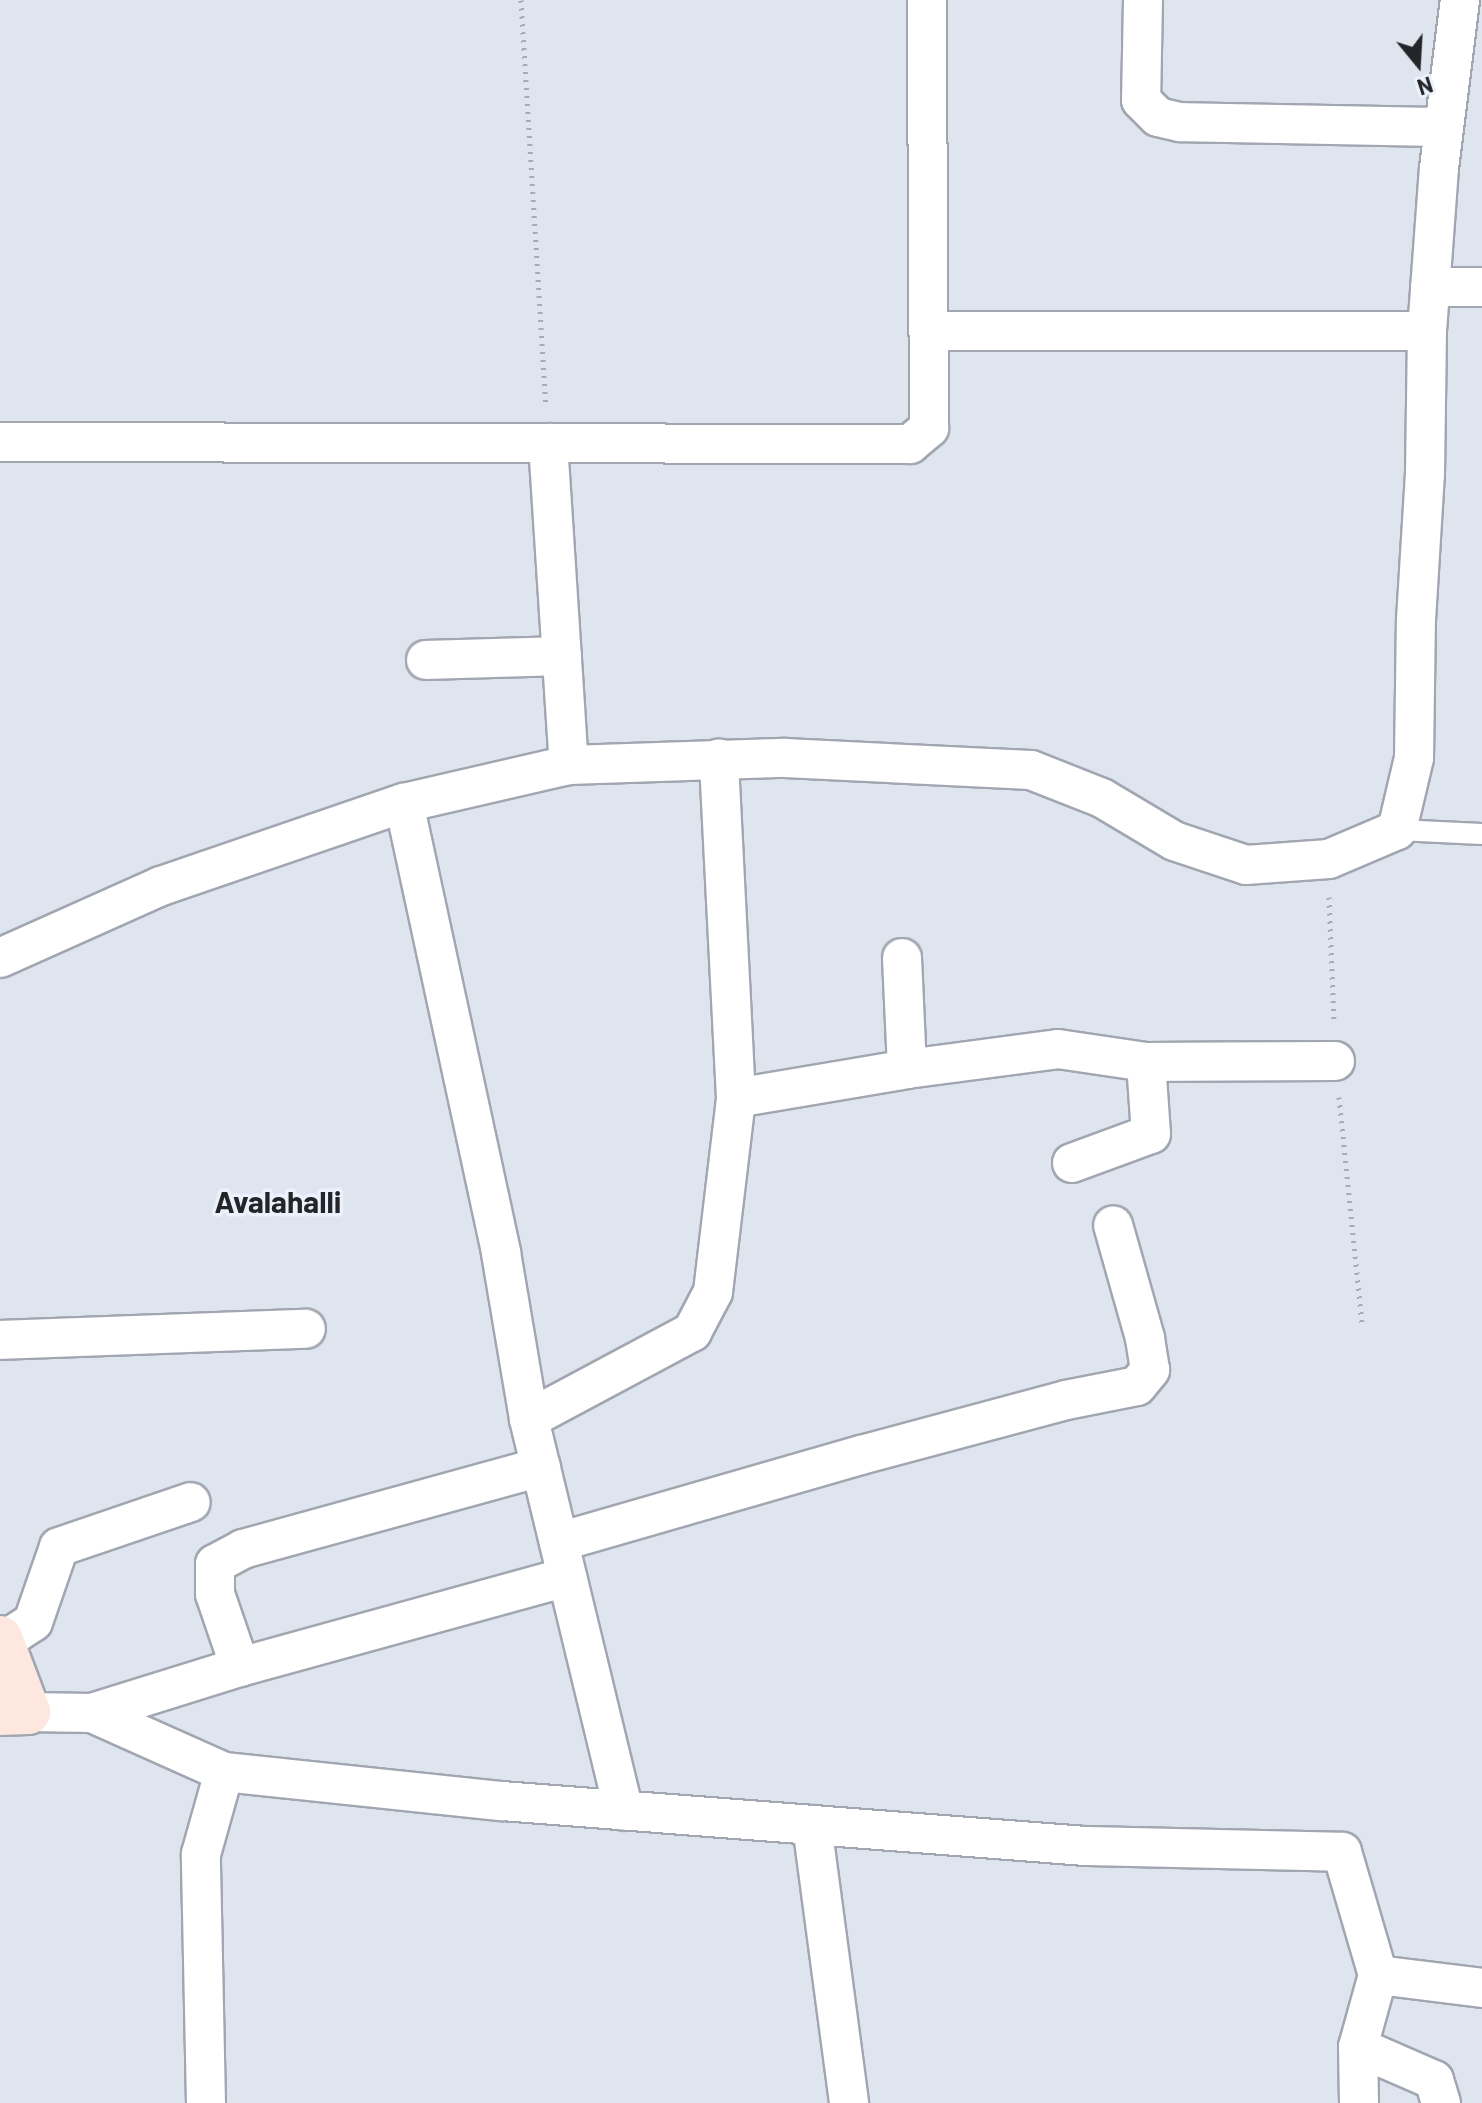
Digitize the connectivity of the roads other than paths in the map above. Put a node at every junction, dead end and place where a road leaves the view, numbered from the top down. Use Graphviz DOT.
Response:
graph roads {
  1 [pos="927,0"];
  2 [pos="1143,0"];
  3 [pos="1460,0"];
  4 [pos="1444,127"];
  5 [pos="1430,287"];
  6 [pos="1482,287"];
  7 [pos="929,331"];
  8 [pos="1427,331"];
  9 [pos="0,442"];
  10 [pos="548,443"];
  11 [pos="562,656"];
  12 [pos="426,660"];
  13 [pos="719,758"];
  14 [pos="569,765"];
  15 [pos="404,803"];
  16 [pos="1397,830"];
  17 [pos="1482,834"];
  18 [pos="0,958"];
  19 [pos="902,958"];
  20 [pos="1335,1061"];
  21 [pos="1146,1062"];
  22 [pos="907,1069"];
  23 [pos="736,1098"];
  24 [pos="1072,1163"];
  25 [pos="1113,1225"];
  26 [pos="306,1329"];
  27 [pos="0,1340"];
  28 [pos="529,1419"];
  29 [pos="541,1467"];
  30 [pos="191,1502"];
  31 [pos="563,1560"];
  32 [pos="1,1640"];
  33 [pos="240,1667"];
  34 [pos="14,1712"];
  35 [pos="92,1713"];
  36 [pos="224,1772"];
  37 [pos="624,1811"];
  38 [pos="812,1825"];
  39 [pos="1378,1975"];
  40 [pos="1482,1988"];
  41 [pos="1358,2047"];
  42 [pos="206,2103"];
  43 [pos="849,2103"];
  44 [pos="1359,2103"];
  45 [pos="1441,2103"];
  1 -- 7 [label="street"];
  2 -- 4 [label="street"];
  3 -- 4 [label="street"];
  4 -- 5 [label="street"];
  5 -- 6 [label="street"];
  5 -- 8 [label="street"];
  7 -- 8 [label="street"];
  7 -- 10 [label="street"];
  8 -- 16 [label="street"];
  9 -- 10 [label="street"];
  10 -- 11 [label="street"];
  11 -- 12 [label="street"];
  11 -- 14 [label="street"];
  13 -- 14 [label="street"];
  13 -- 16 [label="street"];
  13 -- 23 [label="street"];
  14 -- 15 [label="street"];
  15 -- 18 [label="street"];
  15 -- 28 [label="street"];
  16 -- 17 [label="lane"];
  19 -- 22 [label="street"];
  20 -- 21 [label="street"];
  21 -- 22 [label="street"];
  21 -- 24 [label="street"];
  22 -- 23 [label="street"];
  23 -- 28 [label="street"];
  25 -- 31 [label="street"];
  26 -- 27 [label="street"];
  28 -- 29 [label="street"];
  29 -- 31 [label="street"];
  29 -- 33 [label="street"];
  30 -- 32 [label="street"];
  31 -- 33 [label="street"];
  31 -- 37 [label="street"];
  32 -- 34 [label="street"];
  33 -- 35 [label="street"];
  34 -- 35 [label="street"];
  35 -- 36 [label="street"];
  36 -- 37 [label="street"];
  36 -- 42 [label="street"];
  37 -- 38 [label="street"];
  38 -- 39 [label="street"];
  38 -- 43 [label="street"];
  39 -- 40 [label="street"];
  39 -- 41 [label="street"];
  41 -- 44 [label="street"];
  41 -- 45 [label="street"];
}
